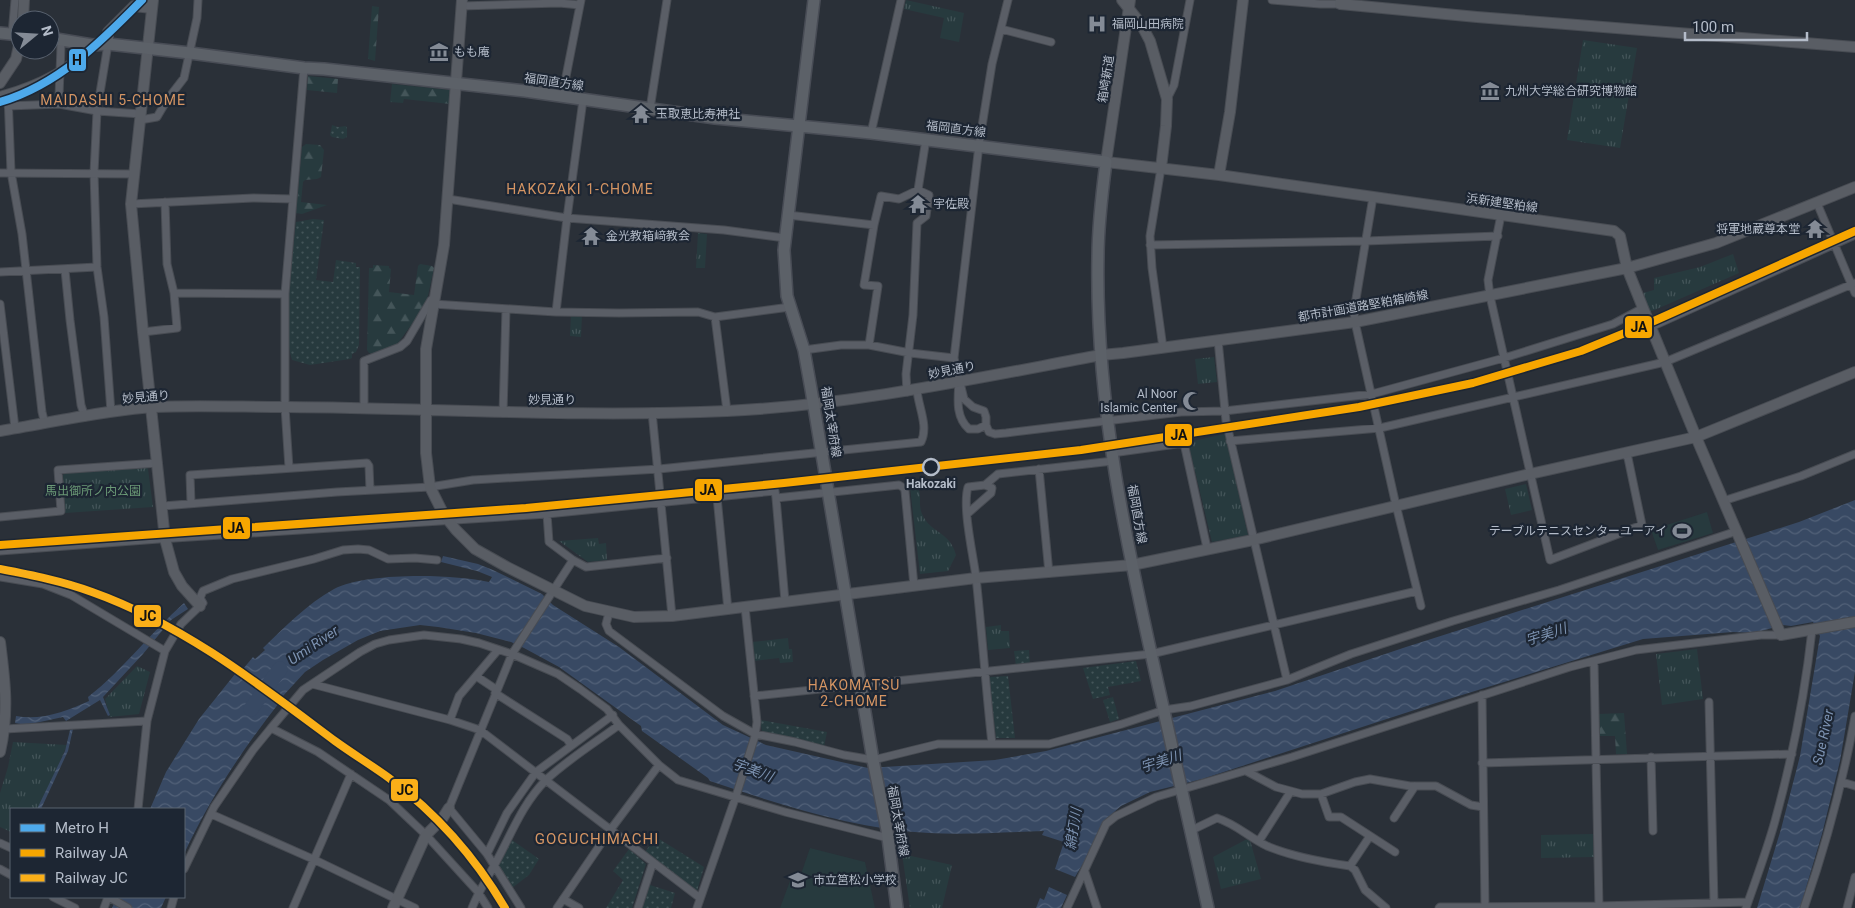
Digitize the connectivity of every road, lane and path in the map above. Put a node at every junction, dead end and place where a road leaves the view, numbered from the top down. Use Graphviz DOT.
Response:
graph roads {
  1 [pos="198,0"];
  2 [pos="667,0"];
  3 [pos="814,0"];
  4 [pos="900,0"];
  5 [pos="1008,0"];
  6 [pos="1190,0"];
  7 [pos="1243,0"];
  8 [pos="1272,0"];
  9 [pos="1340,2"];
  10 [pos="462,3"];
  11 [pos="580,3"];
  12 [pos="1127,3"];
  13 [pos="153,4"];
  14 [pos="1001,29"];
  15 [pos="60,40"];
  16 [pos="1051,42"];
  17 [pos="108,44"];
  18 [pos="92,45"];
  19 [pos="1855,47"];
  20 [pos="148,48"];
  21 [pos="190,53"];
  22 [pos="16,60"];
  23 [pos="59,60"];
  24 [pos="304,68"];
  25 [pos="61,70"];
  26 [pos="0,83"];
  27 [pos="455,83"];
  28 [pos="562,97"];
  29 [pos="1167,99"];
  30 [pos="6,100"];
  31 [pos="584,100"];
  32 [pos="59,104"];
  33 [pos="650,109"];
  34 [pos="97,111"];
  35 [pos="140,117"];
  36 [pos="798,127"];
  37 [pos="871,133"];
  38 [pos="926,139"];
  39 [pos="979,145"];
  40 [pos="1106,162"];
  41 [pos="1161,168"];
  42 [pos="11,172"];
  43 [pos="0,173"];
  44 [pos="94,173"];
  45 [pos="135,174"];
  46 [pos="1219,175"];
  47 [pos="1855,187"];
  48 [pos="918,190"];
  49 [pos="1373,197"];
  50 [pos="293,199"];
  51 [pos="448,199"];
  52 [pos="165,202"];
  53 [pos="1817,203"];
  54 [pos="131,204"];
  55 [pos="788,215"];
  56 [pos="1502,215"];
  57 [pos="567,218"];
  58 [pos="874,225"];
  59 [pos="1855,235"];
  60 [pos="1498,236"];
  61 [pos="785,238"];
  62 [pos="1366,241"];
  63 [pos="1150,244"];
  64 [pos="1835,244"];
  65 [pos="97,268"];
  66 [pos="1627,268"];
  67 [pos="26,269"];
  68 [pos="65,270"];
  69 [pos="0,272"];
  70 [pos="438,283"];
  71 [pos="1853,284"];
  72 [pos="174,293"];
  73 [pos="1855,293"];
  74 [pos="285,294"];
  75 [pos="1490,296"];
  76 [pos="0,304"];
  77 [pos="433,304"];
  78 [pos="790,307"];
  79 [pos="1643,308"];
  80 [pos="506,309"];
  81 [pos="556,312"];
  82 [pos="715,317"];
  83 [pos="1356,322"];
  84 [pos="1651,327"];
  85 [pos="142,332"];
  86 [pos="1218,340"];
  87 [pos="869,345"];
  88 [pos="1163,348"];
  89 [pos="804,350"];
  90 [pos="910,353"];
  91 [pos="1101,355"];
  92 [pos="954,358"];
  93 [pos="1504,358"];
  94 [pos="1664,362"];
  95 [pos="1855,372"];
  96 [pos="959,381"];
  97 [pos="912,391"];
  98 [pos="1372,394"];
  99 [pos="1514,397"];
  100 [pos="814,405"];
  101 [pos="284,407"];
  102 [pos="364,407"];
  103 [pos="152,408"];
  104 [pos="426,410"];
  105 [pos="727,411"];
  106 [pos="1224,411"];
  107 [pos="111,412"];
  108 [pos="652,412"];
  109 [pos="503,413"];
  110 [pos="85,417"];
  111 [pos="1108,422"];
  112 [pos="45,424"];
  113 [pos="986,425"];
  114 [pos="15,428"];
  115 [pos="1380,428"];
  116 [pos="0,431"];
  117 [pos="1696,437"];
  118 [pos="1230,442"];
  119 [pos="821,452"];
  120 [pos="1624,452"];
  121 [pos="1855,454"];
  122 [pos="1112,457"];
  123 [pos="158,463"];
  124 [pos="289,468"];
  125 [pos="659,469"];
  126 [pos="1039,469"];
  127 [pos="1530,474"];
  128 [pos="985,485"];
  129 [pos="430,488"];
  130 [pos="370,490"];
  131 [pos="829,491"];
  132 [pos="718,497"];
  133 [pos="776,498"];
  134 [pos="1723,501"];
  135 [pos="662,502"];
  136 [pos="191,503"];
  137 [pos="163,506"];
  138 [pos="1397,507"];
  139 [pos="547,514"];
  140 [pos="968,514"];
  141 [pos="0,517"];
  142 [pos="448,521"];
  143 [pos="1739,535"];
  144 [pos="165,539"];
  145 [pos="1253,540"];
  146 [pos="1207,548"];
  147 [pos="0,551"];
  148 [pos="667,558"];
  149 [pos="437,560"];
  150 [pos="573,560"];
  151 [pos="1132,565"];
  152 [pos="1049,573"];
  153 [pos="0,577"];
  154 [pos="976,578"];
  155 [pos="914,586"];
  156 [pos="1417,591"];
  157 [pos="551,593"];
  158 [pos="846,593"];
  159 [pos="785,601"];
  160 [pos="200,606"];
  161 [pos="1421,606"];
  162 [pos="745,607"];
  163 [pos="728,610"];
  164 [pos="609,613"];
  165 [pos="672,616"];
  166 [pos="1855,622"];
  167 [pos="1273,625"];
  168 [pos="1815,629"];
  169 [pos="1780,631"];
  170 [pos="0,642"];
  171 [pos="498,650"];
  172 [pos="165,651"];
  173 [pos="514,651"];
  174 [pos="1152,654"];
  175 [pos="1594,661"];
  176 [pos="985,673"];
  177 [pos="476,676"];
  178 [pos="1287,680"];
  179 [pos="312,684"];
  180 [pos="861,686"];
  181 [pos="496,691"];
  182 [pos="1482,695"];
  183 [pos="754,696"];
  184 [pos="1709,702"];
  185 [pos="1165,713"];
  186 [pos="613,715"];
  187 [pos="1855,716"];
  188 [pos="450,720"];
  189 [pos="147,721"];
  190 [pos="619,725"];
  191 [pos="270,728"];
  192 [pos="5,729"];
  193 [pos="480,730"];
  194 [pos="755,735"];
  195 [pos="992,744"];
  196 [pos="571,745"];
  197 [pos="0,752"];
  198 [pos="1792,754"];
  199 [pos="1711,756"];
  200 [pos="1651,757"];
  201 [pos="1596,758"];
  202 [pos="874,762"];
  203 [pos="1482,763"];
  204 [pos="659,765"];
  205 [pos="1246,771"];
  206 [pos="536,772"];
  207 [pos="351,774"];
  208 [pos="547,779"];
  209 [pos="1842,782"];
  210 [pos="1415,786"];
  211 [pos="1855,786"];
  212 [pos="1180,789"];
  213 [pos="1291,791"];
  214 [pos="736,794"];
  215 [pos="1321,794"];
  216 [pos="1483,807"];
  217 [pos="138,808"];
  218 [pos="449,808"];
  219 [pos="211,814"];
  220 [pos="1394,818"];
  221 [pos="611,829"];
  222 [pos="1190,831"];
  223 [pos="1653,831"];
  224 [pos="887,834"];
  225 [pos="426,835"];
  226 [pos="1370,836"];
  227 [pos="1259,841"];
  228 [pos="1395,852"];
  229 [pos="487,854"];
  230 [pos="315,860"];
  231 [pos="653,862"];
  232 [pos="495,866"];
  233 [pos="1350,866"];
  234 [pos="185,867"];
  235 [pos="1085,872"];
  236 [pos="1855,877"];
  237 [pos="478,892"];
  238 [pos="56,898"];
  239 [pos="110,898"];
  240 [pos="700,898"];
  241 [pos="563,899"];
  242 [pos="1714,902"];
  243 [pos="395,903"];
  244 [pos="1747,905"];
  245 [pos="1485,907"];
  246 [pos="1599,907"];
  247 [pos="75,908"];
  248 [pos="104,908"];
  249 [pos="128,908"];
  250 [pos="293,908"];
  251 [pos="415,908"];
  252 [pos="472,908"];
  253 [pos="488,908"];
  254 [pos="521,908"];
  255 [pos="557,908"];
  256 [pos="579,908"];
  257 [pos="638,908"];
  258 [pos="697,908"];
  259 [pos="898,908"];
  260 [pos="1067,908"];
  261 [pos="1097,908"];
  262 [pos="1208,908"];
  263 [pos="1386,908"];
  264 [pos="1439,908"];
  265 [pos="1804,908"];
  266 [pos="1847,908"];
  1 -- 21 [label="street"];
  2 -- 33 [label="street"];
  3 -- 36 [label="main road, 福岡太宰府線"];
  4 -- 37 [label="street"];
  5 -- 14 [label="street"];
  6 -- 29 [label="street"];
  7 -- 46 [label="street"];
  8 -- 9 [label="street"];
  9 -- 19 [label="street"];
  10 -- 11 [label="street"];
  10 -- 27 [label="street"];
  11 -- 28 [label="street"];
  12 -- 29 [label="street"];
  12 -- 40 [label="street, 箱崎新道"];
  13 -- 17 [label="street"];
  13 -- 20 [label="street"];
  14 -- 16 [label="street"];
  14 -- 39 [label="street"];
  15 -- 18 [label="main road, 福岡直方線"];
  17 -- 18 [label="main road, 福岡直方線"];
  17 -- 20 [label="main road, 福岡直方線"];
  17 -- 34 [label="street"];
  18 -- 25 [label="street"];
  20 -- 21 [label="main road, 福岡直方線"];
  20 -- 35 [label="street"];
  21 -- 24 [label="main road, 福岡直方線"];
  21 -- 35 [label="street"];
  22 -- 26 [label="street"];
  23 -- 25 [label="street"];
  24 -- 27 [label="main road, 福岡直方線"];
  24 -- 50 [label="street"];
  25 -- 30 [label="street"];
  25 -- 32 [label="street"];
  27 -- 28 [label="main road, 福岡直方線"];
  27 -- 51 [label="street"];
  28 -- 31 [label="main road, 福岡直方線"];
  29 -- 41 [label="street"];
  30 -- 32 [label="street"];
  30 -- 42 [label="street"];
  31 -- 33 [label="main road, 福岡直方線"];
  31 -- 57 [label="street"];
  32 -- 34 [label="street"];
  33 -- 36 [label="main road, 福岡直方線"];
  34 -- 35 [label="street"];
  34 -- 44 [label="street"];
  35 -- 45 [label="street"];
  36 -- 37 [label="main road, 福岡直方線"];
  36 -- 55 [label="main road, 福岡太宰府線"];
  37 -- 38 [label="main road, 福岡直方線"];
  38 -- 39 [label="main road, 福岡直方線"];
  38 -- 48 [label="street"];
  39 -- 40 [label="main road, 福岡直方線"];
  39 -- 92 [label="street"];
  40 -- 41 [label="street, 浜新建堅粕線"];
  40 -- 91 [label="main road, 福岡直方線"];
  41 -- 46 [label="street, 浜新建堅粕線"];
  41 -- 63 [label="street"];
  42 -- 43 [label="street"];
  42 -- 44 [label="street"];
  42 -- 67 [label="street"];
  44 -- 45 [label="street"];
  44 -- 65 [label="street"];
  45 -- 54 [label="street"];
  46 -- 49 [label="street, 浜新建堅粕線"];
  47 -- 53 [label="street"];
  48 -- 58 [label="street"];
  48 -- 90 [label="street"];
  49 -- 56 [label="street, 浜新建堅粕線"];
  49 -- 62 [label="street"];
  50 -- 52 [label="street"];
  50 -- 74 [label="street"];
  51 -- 57 [label="street"];
  51 -- 70 [label="street"];
  52 -- 54 [label="street"];
  52 -- 72 [label="street"];
  53 -- 64 [label="street"];
  53 -- 66 [label="street"];
  54 -- 85 [label="street"];
  55 -- 58 [label="street"];
  55 -- 61 [label="main road, 福岡太宰府線"];
  56 -- 60 [label="street"];
  56 -- 66 [label="street, 浜新建堅粕線"];
  57 -- 61 [label="street"];
  57 -- 81 [label="street"];
  58 -- 87 [label="street"];
  59 -- 64 [label="street"];
  60 -- 62 [label="street"];
  60 -- 75 [label="street"];
  61 -- 78 [label="main road, 福岡太宰府線"];
  62 -- 63 [label="street"];
  62 -- 83 [label="street"];
  63 -- 88 [label="street"];
  64 -- 71 [label="street"];
  64 -- 84 [label="street"];
  65 -- 68 [label="street"];
  65 -- 107 [label="street"];
  66 -- 75 [label="street, 都市計画道路堅粕箱崎線"];
  66 -- 79 [label="street, 浜新建堅粕線"];
  67 -- 68 [label="street"];
  67 -- 69 [label="street"];
  67 -- 112 [label="street"];
  68 -- 110 [label="street"];
  70 -- 77 [label="street"];
  70 -- 102 [label="street"];
  71 -- 73 [label="street"];
  71 -- 94 [label="street"];
  72 -- 74 [label="street"];
  72 -- 85 [label="street"];
  74 -- 101 [label="street"];
  75 -- 83 [label="street, 都市計画道路堅粕箱崎線"];
  75 -- 93 [label="street"];
  76 -- 114 [label="street"];
  77 -- 80 [label="street"];
  77 -- 104 [label="street"];
  78 -- 82 [label="street"];
  78 -- 89 [label="main road, 福岡太宰府線"];
  79 -- 84 [label="street, 浜新建堅粕線"];
  79 -- 93 [label="street"];
  80 -- 81 [label="street"];
  80 -- 109 [label="street"];
  81 -- 82 [label="street"];
  82 -- 105 [label="street"];
  83 -- 86 [label="street, 都市計画道路堅粕箱崎線"];
  83 -- 98 [label="street"];
  84 -- 94 [label="street, 浜新建堅粕線"];
  85 -- 103 [label="street"];
  86 -- 88 [label="street, 都市計画道路堅粕箱崎線"];
  86 -- 106 [label="street"];
  87 -- 89 [label="street"];
  87 -- 90 [label="street"];
  88 -- 91 [label="street, 都市計画道路堅粕箱崎線"];
  89 -- 100 [label="main road, 福岡太宰府線"];
  90 -- 92 [label="street"];
  90 -- 97 [label="street"];
  91 -- 96 [label="street, 妙見通り"];
  91 -- 111 [label="main road, 福岡直方線"];
  92 -- 96 [label="street"];
  93 -- 98 [label="street"];
  93 -- 99 [label="street"];
  94 -- 99 [label="street"];
  94 -- 117 [label="street, 浜新建堅粕線"];
  95 -- 117 [label="street"];
  96 -- 97 [label="street, 妙見通り"];
  96 -- 113 [label="street"];
  96 -- 113 [label="street"];
  97 -- 100 [label="street, 妙見通り"];
  97 -- 119 [label="street"];
  98 -- 106 [label="street"];
  98 -- 115 [label="street"];
  99 -- 115 [label="street"];
  99 -- 127 [label="street"];
  100 -- 105 [label="street, 妙見通り"];
  100 -- 119 [label="main road, 福岡太宰府線"];
  101 -- 102 [label="street, 妙見通り"];
  101 -- 103 [label="street, 妙見通り"];
  101 -- 124 [label="street"];
  102 -- 104 [label="street, 妙見通り"];
  103 -- 107 [label="street, 妙見通り"];
  103 -- 123 [label="street"];
  104 -- 109 [label="street, 妙見通り"];
  104 -- 129 [label="street"];
  105 -- 108 [label="street, 妙見通り"];
  106 -- 111 [label="street"];
  106 -- 118 [label="street"];
  107 -- 110 [label="street, 妙見通り"];
  108 -- 109 [label="street, 妙見通り"];
  108 -- 125 [label="street"];
  110 -- 112 [label="street, 妙見通り"];
  111 -- 113 [label="street"];
  111 -- 122 [label="main road, 福岡直方線"];
  112 -- 114 [label="street, 妙見通り"];
  114 -- 116 [label="street, 妙見通り"];
  115 -- 118 [label="street"];
  115 -- 138 [label="street"];
  117 -- 120 [label="street"];
  117 -- 134 [label="street, 浜新建堅粕線"];
  118 -- 145 [label="street"];
  119 -- 125 [label="street"];
  119 -- 131 [label="main road, 福岡太宰府線"];
  120 -- 127 [label="street"];
  120 -- 127 [label="street"];
  121 -- 134 [label="street"];
  122 -- 126 [label="street"];
  122 -- 146 [label="street"];
  122 -- 151 [label="main road, 福岡直方線"];
  123 -- 137 [label="street"];
  123 -- 141 [label="street"];
  124 -- 130 [label="street"];
  124 -- 136 [label="street"];
  125 -- 129 [label="street"];
  125 -- 135 [label="street"];
  126 -- 128 [label="street"];
  126 -- 152 [label="street"];
  127 -- 138 [label="street"];
  128 -- 140 [label="street"];
  128 -- 140 [label="street"];
  129 -- 130 [label="street"];
  129 -- 142 [label="street"];
  130 -- 136 [label="street"];
  131 -- 133 [label="street"];
  131 -- 155 [label="street"];
  131 -- 158 [label="main road, 福岡太宰府線"];
  132 -- 133 [label="street"];
  132 -- 135 [label="street"];
  132 -- 163 [label="street"];
  133 -- 159 [label="street"];
  134 -- 143 [label="street, 浜新建堅粕線"];
  135 -- 139 [label="street"];
  135 -- 148 [label="street"];
  136 -- 137 [label="street"];
  137 -- 144 [label="street"];
  138 -- 145 [label="street"];
  138 -- 156 [label="street"];
  139 -- 142 [label="street"];
  139 -- 150 [label="street"];
  140 -- 154 [label="street"];
  142 -- 144 [label="street"];
  142 -- 157 [label="street"];
  143 -- 169 [label="street, 浜新建堅粕線"];
  143 -- 178 [label="street"];
  144 -- 147 [label="street"];
  144 -- 160 [label="street"];
  145 -- 146 [label="street"];
  145 -- 167 [label="street"];
  146 -- 151 [label="street"];
  148 -- 150 [label="street"];
  148 -- 165 [label="street"];
  149 -- 160 [label="street"];
  150 -- 157 [label="street"];
  151 -- 152 [label="street"];
  151 -- 174 [label="main road, 福岡直方線"];
  152 -- 154 [label="street"];
  153 -- 172 [label="street"];
  154 -- 155 [label="street"];
  154 -- 176 [label="street"];
  155 -- 158 [label="street"];
  156 -- 161 [label="street"];
  156 -- 167 [label="street"];
  157 -- 164 [label="street"];
  157 -- 173 [label="street"];
  158 -- 159 [label="street"];
  158 -- 180 [label="main road, 福岡太宰府線"];
  159 -- 162 [label="street"];
  160 -- 172 [label="street"];
  162 -- 163 [label="street"];
  162 -- 183 [label="street"];
  163 -- 165 [label="street"];
  164 -- 165 [label="street"];
  164 -- 194 [label="street"];
  166 -- 168 [label="street"];
  167 -- 174 [label="street"];
  167 -- 178 [label="street"];
  168 -- 169 [label="street"];
  168 -- 198 [label="street"];
  169 -- 175 [label="street"];
  170 -- 192 [label="street"];
  171 -- 173 [label="street"];
  171 -- 177 [label="street"];
  171 -- 179 [label="street"];
  172 -- 189 [label="street"];
  173 -- 181 [label="street"];
  173 -- 186 [label="street"];
  174 -- 176 [label="street"];
  174 -- 185 [label="main road, 福岡直方線"];
  175 -- 182 [label="street"];
  175 -- 201 [label="street"];
  176 -- 180 [label="street"];
  176 -- 195 [label="street"];
  177 -- 181 [label="street"];
  177 -- 188 [label="street"];
  178 -- 185 [label="street"];
  179 -- 188 [label="street"];
  179 -- 191 [label="street"];
  180 -- 183 [label="street"];
  180 -- 202 [label="main road, 福岡太宰府線"];
  181 -- 193 [label="street"];
  181 -- 196 [label="street"];
  182 -- 203 [label="street"];
  182 -- 205 [label="street"];
  183 -- 194 [label="street"];
  184 -- 199 [label="street"];
  185 -- 195 [label="street"];
  185 -- 212 [label="main road, 福岡直方線"];
  186 -- 190 [label="street"];
  186 -- 196 [label="street"];
  187 -- 209 [label="street"];
  188 -- 193 [label="street"];
  189 -- 192 [label="street"];
  189 -- 217 [label="street"];
  190 -- 204 [label="street"];
  190 -- 208 [label="street"];
  191 -- 207 [label="street"];
  191 -- 219 [label="street"];
  192 -- 197 [label="street"];
  193 -- 206 [label="street"];
  193 -- 218 [label="street"];
  194 -- 202 [label="street"];
  194 -- 214 [label="street"];
  195 -- 202 [label="street"];
  196 -- 206 [label="street"];
  198 -- 199 [label="street"];
  198 -- 244 [label="street"];
  199 -- 200 [label="street"];
  199 -- 242 [label="street"];
  200 -- 201 [label="street"];
  200 -- 223 [label="street"];
  201 -- 203 [label="street"];
  201 -- 246 [label="street"];
  202 -- 224 [label="main road, 福岡太宰府線"];
  203 -- 216 [label="street"];
  204 -- 214 [label="street"];
  204 -- 221 [label="street"];
  205 -- 212 [label="street"];
  205 -- 213 [label="street"];
  206 -- 208 [label="street"];
  206 -- 229 [label="street"];
  207 -- 225 [label="street"];
  207 -- 230 [label="street"];
  208 -- 221 [label="street"];
  208 -- 232 [label="street"];
  209 -- 211 [label="street"];
  209 -- 265 [label="street"];
  210 -- 215 [label="street"];
  210 -- 216 [label="street"];
  210 -- 220 [label="street"];
  212 -- 222 [label="main road, 福岡直方線"];
  212 -- 235 [label="street"];
  213 -- 215 [label="street"];
  213 -- 227 [label="street"];
  214 -- 224 [label="street"];
  214 -- 240 [label="street"];
  215 -- 226 [label="street"];
  216 -- 245 [label="street"];
  218 -- 225 [label="street"];
  218 -- 229 [label="street"];
  219 -- 230 [label="street"];
  219 -- 234 [label="street"];
  221 -- 231 [label="street"];
  221 -- 241 [label="street"];
  222 -- 227 [label="street"];
  222 -- 262 [label="main road, 福岡直方線"];
  224 -- 259 [label="main road, 福岡太宰府線"];
  225 -- 237 [label="street"];
  225 -- 243 [label="street"];
  226 -- 228 [label="street"];
  226 -- 233 [label="street"];
  227 -- 233 [label="street"];
  229 -- 232 [label="street"];
  230 -- 243 [label="street"];
  230 -- 250 [label="street"];
  231 -- 240 [label="street"];
  231 -- 257 [label="street"];
  232 -- 237 [label="street"];
  232 -- 254 [label="street"];
  233 -- 263 [label="street"];
  235 -- 260 [label="street"];
  235 -- 261 [label="street"];
  236 -- 266 [label="street"];
  237 -- 252 [label="street"];
  237 -- 253 [label="street"];
  238 -- 247 [label="street"];
  239 -- 248 [label="street"];
  239 -- 249 [label="street"];
  240 -- 258 [label="street"];
  241 -- 255 [label="street"];
  241 -- 256 [label="street"];
  242 -- 244 [label="street"];
  242 -- 246 [label="street"];
  243 -- 251 [label="street"];
  245 -- 246 [label="street"];
  245 -- 264 [label="street"];
}
